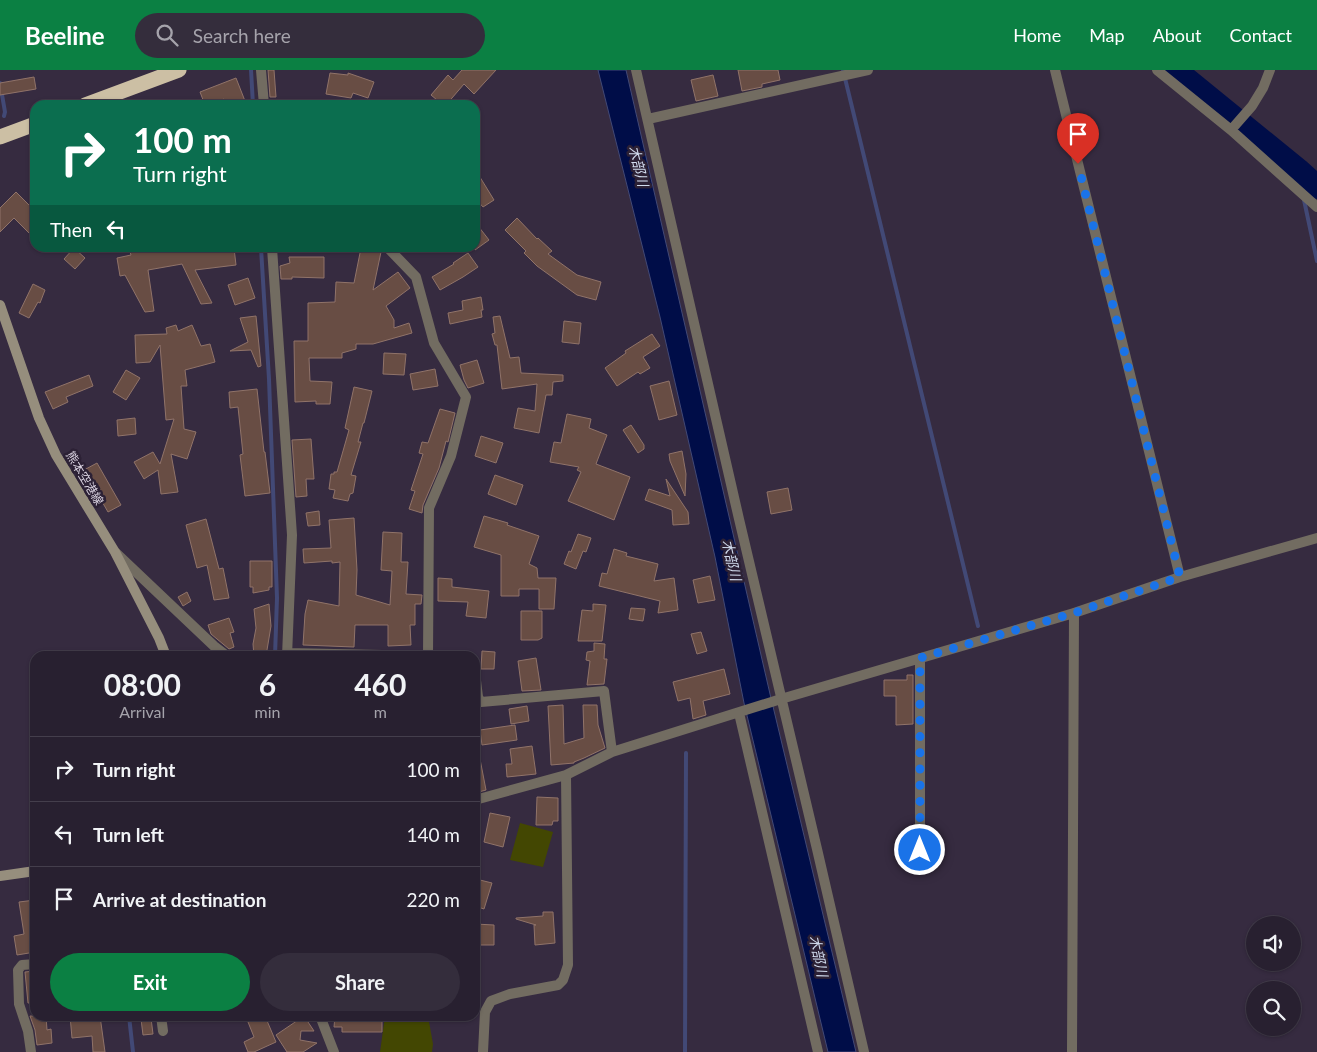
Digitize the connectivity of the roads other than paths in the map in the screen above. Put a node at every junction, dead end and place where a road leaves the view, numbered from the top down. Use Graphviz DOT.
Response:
graph roads {
  1 [pos="179,70"];
  2 [pos="261,70"];
  3 [pos="636,70"];
  4 [pos="868,70"];
  5 [pos="1055,70"];
  6 [pos="1157,70"];
  7 [pos="1270,70"];
  8 [pos="98,100"];
  9 [pos="264,100"];
  10 [pos="648,119"];
  11 [pos="30,126"];
  12 [pos="1230,130"];
  13 [pos="0,137"];
  14 [pos="1317,207"];
  15 [pos="272,252"];
  16 [pos="392,252"];
  17 [pos="0,306"];
  18 [pos="1317,538"];
  19 [pos="115,552"];
  20 [pos="1180,577"];
  21 [pos="1074,613"];
  22 [pos="164,651"];
  23 [pos="220,651"];
  24 [pos="287,651"];
  25 [pos="429,651"];
  26 [pos="920,658"];
  27 [pos="781,699"];
  28 [pos="480,700"];
  29 [pos="739,713"];
  30 [pos="612,752"];
  31 [pos="566,774"];
  32 [pos="480,799"];
  33 [pos="920,850"];
  34 [pos="30,872"];
  35 [pos="0,876"];
  36 [pos="30,964"];
  37 [pos="161,1021"];
  38 [pos="322,1021"];
  39 [pos="164,1031"];
  40 [pos="31,1052"];
  41 [pos="334,1052"];
  42 [pos="482,1052"];
  43 [pos="818,1052"];
  44 [pos="864,1052"];
  45 [pos="1072,1052"];
  1 -- 8 [label="highway"];
  2 -- 9 [label="street"];
  3 -- 10 [label="street"];
  4 -- 10 [label="street"];
  5 -- 20 [label="street"];
  6 -- 12 [label="street"];
  7 -- 12 [label="street"];
  10 -- 27 [label="street"];
  11 -- 13 [label="highway"];
  12 -- 14 [label="street"];
  15 -- 24 [label="street"];
  16 -- 25 [label="street"];
  17 -- 19 [label="main road, 熊本空港線"];
  18 -- 20 [label="street"];
  19 -- 22 [label="main road, 熊本空港線"];
  19 -- 23 [label="street"];
  20 -- 21 [label="street"];
  21 -- 26 [label="street"];
  21 -- 45 [label="street"];
  26 -- 27 [label="street"];
  26 -- 33 [label="street"];
  27 -- 29 [label="street"];
  27 -- 44 [label="street"];
  28 -- 30 [label="street"];
  29 -- 30 [label="street"];
  29 -- 43 [label="street"];
  30 -- 31 [label="street"];
  31 -- 32 [label="street"];
  31 -- 42 [label="street"];
  34 -- 35 [label="main road"];
  36 -- 40 [label="street"];
  37 -- 39 [label="street"];
  38 -- 41 [label="street"];
}
